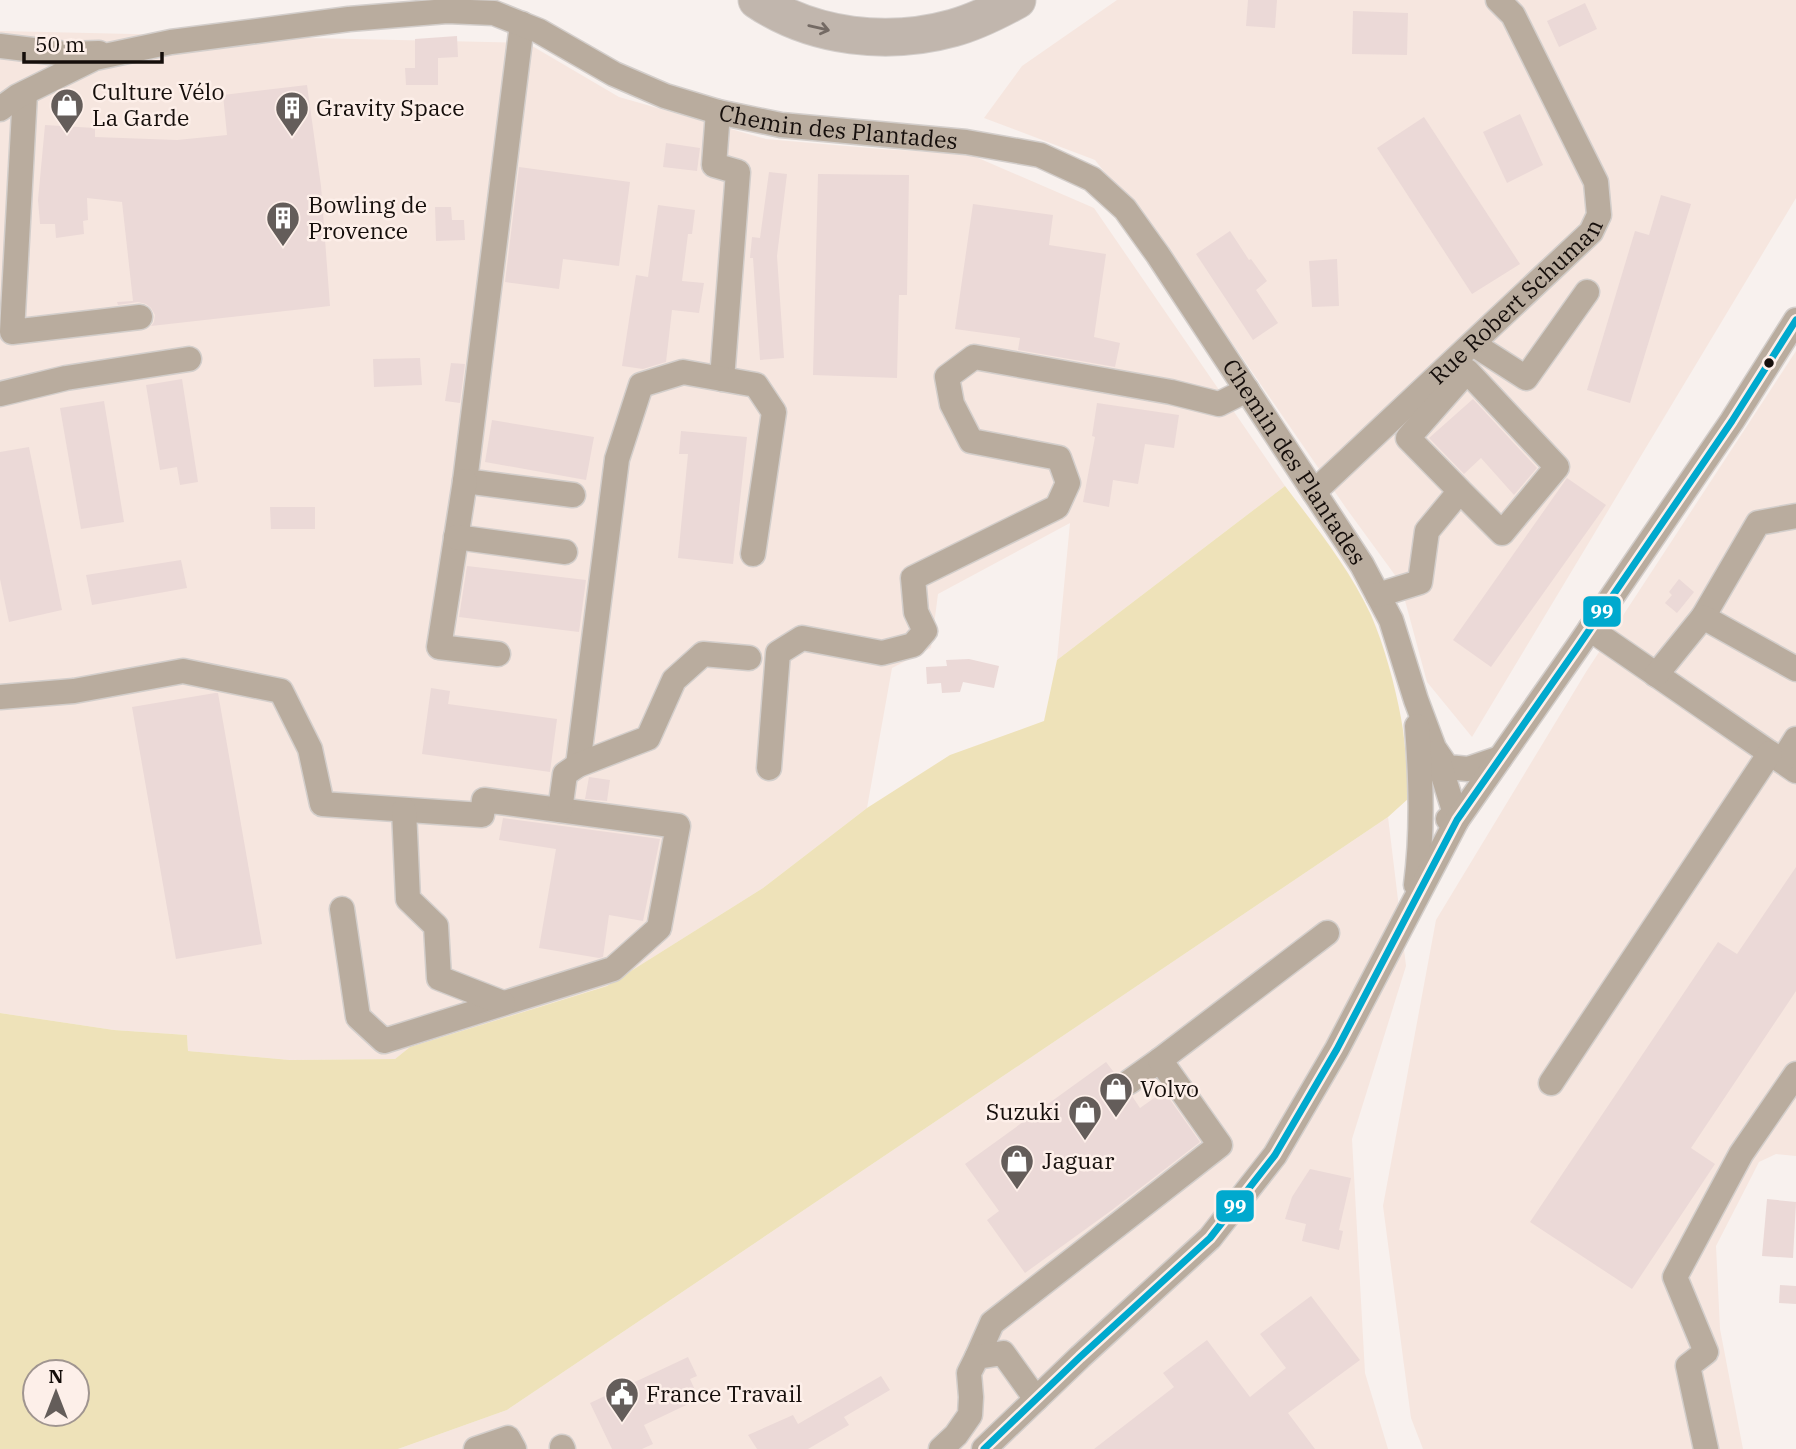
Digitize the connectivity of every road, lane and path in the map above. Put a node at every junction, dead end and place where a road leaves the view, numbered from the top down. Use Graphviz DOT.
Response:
graph roads {
  1 [pos="757,0"];
  2 [pos="1017,0"];
  3 [pos="1498,0"];
  4 [pos="522,24"];
  5 [pos="0,46"];
  6 [pos="117,53"];
  7 [pos="8,99"];
  8 [pos="718,112"];
  9 [pos="0,246"];
  10 [pos="1587,292"];
  11 [pos="141,317"];
  12 [pos="1796,320"];
  13 [pos="1473,344"];
  14 [pos="189,359"];
  15 [pos="722,379"];
  16 [pos="1247,390"];
  17 [pos="0,394"];
  18 [pos="465,481"];
  19 [pos="1460,491"];
  20 [pos="1314,492"];
  21 [pos="573,495"];
  22 [pos="1796,516"];
  23 [pos="456,537"];
  24 [pos="565,552"];
  25 [pos="753,554"];
  26 [pos="1378,595"];
  27 [pos="1703,617"];
  28 [pos="1590,629"];
  29 [pos="498,654"];
  30 [pos="749,658"];
  31 [pos="1796,668"];
  32 [pos="1656,675"];
  33 [pos="0,697"];
  34 [pos="1416,701"];
  35 [pos="1796,738"];
  36 [pos="1434,748"];
  37 [pos="1500,758"];
  38 [pos="1783,762"];
  39 [pos="578,765"];
  40 [pos="769,768"];
  41 [pos="1422,806"];
  42 [pos="404,810"];
  43 [pos="560,810"];
  44 [pos="1457,820"];
  45 [pos="1414,903"];
  46 [pos="342,909"];
  47 [pos="1328,933"];
  48 [pos="503,1003"];
  49 [pos="1160,1060"];
  50 [pos="1796,1074"];
  51 [pos="1129,1082"];
  52 [pos="1551,1083"];
  53 [pos="977,1357"];
  54 [pos="1036,1399"];
  55 [pos="476,1449"];
  56 [pos="514,1449"];
  57 [pos="941,1449"];
  58 [pos="984,1449"];
  59 [pos="1706,1449"];
  1 -- 2 [label="highway, one-way"];
  3 -- 13 [label="street, Rue Robert Schuman"];
  4 -- 6 [label="street, Chemin des Plantades"];
  4 -- 8 [label="street, Chemin des Plantades"];
  4 -- 18 [label="street"];
  5 -- 6 [label="street"];
  6 -- 7 [label="street, Chemin des Plantades"];
  7 -- 9 [label="street"];
  7 -- 11 [label="street"];
  8 -- 15 [label="street"];
  8 -- 16 [label="street, Chemin des Plantades"];
  10 -- 13 [label="street"];
  12 -- 28 [label="street"];
  13 -- 20 [label="street, Rue Robert Schuman"];
  14 -- 17 [label="street"];
  15 -- 25 [label="street"];
  15 -- 39 [label="street"];
  16 -- 20 [label="street, Chemin des Plantades"];
  16 -- 40 [label="street"];
  18 -- 21 [label="street"];
  18 -- 23 [label="street"];
  19 -- 19 [label="street"];
  19 -- 26 [label="street"];
  20 -- 26 [label="street, Chemin des Plantades"];
  22 -- 27 [label="street"];
  23 -- 24 [label="street"];
  23 -- 29 [label="street"];
  26 -- 34 [label="street, Chemin des Plantades"];
  27 -- 31 [label="street"];
  27 -- 32 [label="street"];
  28 -- 32 [label="street"];
  28 -- 37 [label="street"];
  30 -- 39 [label="street"];
  32 -- 38 [label="street"];
  33 -- 42 [label="street"];
  34 -- 36 [label="street"];
  34 -- 41 [label="street"];
  35 -- 38 [label="street"];
  36 -- 37 [label="street"];
  36 -- 44 [label="street"];
  37 -- 44 [label="street"];
  38 -- 52 [label="street"];
  39 -- 43 [label="street"];
  41 -- 44 [label="street"];
  41 -- 45 [label="street"];
  42 -- 43 [label="street"];
  42 -- 48 [label="street"];
  43 -- 48 [label="street"];
  44 -- 45 [label="street"];
  45 -- 54 [label="street"];
  46 -- 48 [label="street"];
  47 -- 49 [label="street"];
  49 -- 51 [label="street"];
  49 -- 53 [label="street"];
  50 -- 59 [label="street"];
  53 -- 54 [label="street"];
  53 -- 57 [label="street"];
  54 -- 58 [label="street"];
  55 -- 56 [label="street"];
}
